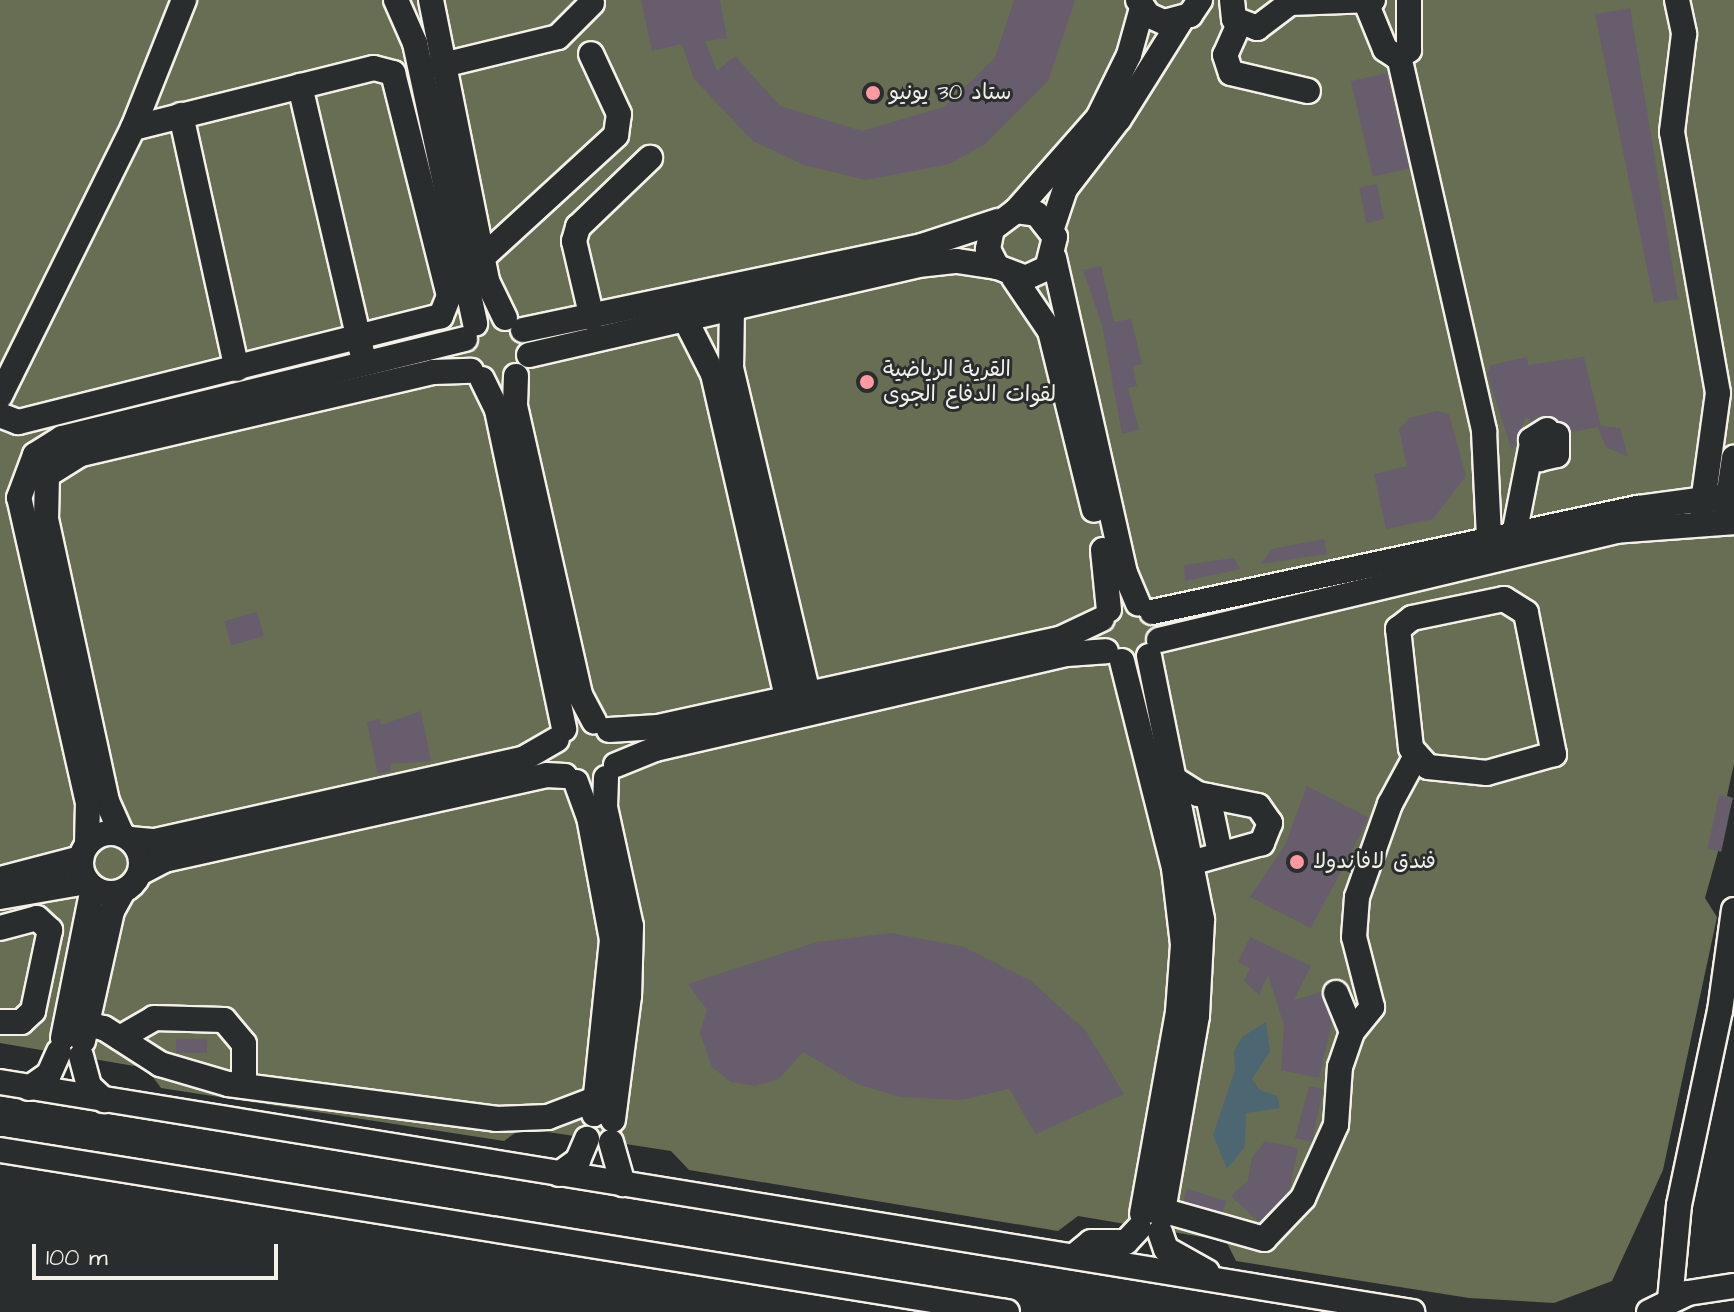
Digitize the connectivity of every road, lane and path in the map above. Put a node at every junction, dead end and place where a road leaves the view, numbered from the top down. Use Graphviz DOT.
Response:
graph roads {
  1 [pos="184,0"];
  2 [pos="396,0"];
  3 [pos="431,0"];
  4 [pos="1200,0"];
  5 [pos="1232,0"];
  6 [pos="1365,0"];
  7 [pos="1373,0"];
  8 [pos="1409,0"];
  9 [pos="1677,0"];
  10 [pos="592,3"];
  11 [pos="1140,4"];
  12 [pos="1181,20"];
  13 [pos="1239,24"];
  14 [pos="591,54"];
  15 [pos="1399,56"];
  16 [pos="439,66"];
  17 [pos="300,86"];
  18 [pos="1308,91"];
  19 [pos="181,115"];
  20 [pos="133,128"];
  21 [pos="650,158"];
  22 [pos="1007,216"];
  23 [pos="1052,228"];
  24 [pos="1054,258"];
  25 [pos="473,260"];
  26 [pos="1005,272"];
  27 [pos="732,307"];
  28 [pos="684,317"];
  29 [pos="592,318"];
  30 [pos="514,324"];
  31 [pos="470,332"];
  32 [pos="359,340"];
  33 [pos="529,355"];
  34 [pos="366,367"];
  35 [pos="237,369"];
  36 [pos="477,375"];
  37 [pos="516,376"];
  38 [pos="156,388"];
  39 [pos="0,396"];
  40 [pos="164,413"];
  41 [pos="0,415"];
  42 [pos="1552,432"];
  43 [pos="1540,454"];
  44 [pos="1734,458"];
  45 [pos="1731,496"];
  46 [pos="1716,515"];
  47 [pos="1543,528"];
  48 [pos="1514,535"];
  49 [pos="1489,550"];
  50 [pos="1424,573"];
  51 [pos="1145,608"];
  52 [pos="1105,614"];
  53 [pos="1432,614"];
  54 [pos="1154,648"];
  55 [pos="1114,656"];
  56 [pos="800,705"];
  57 [pos="601,725"];
  58 [pos="560,734"];
  59 [pos="1416,756"];
  60 [pos="611,771"];
  61 [pos="571,779"];
  62 [pos="1174,779"];
  63 [pos="1208,796"];
  64 [pos="126,837"];
  65 [pos="84,851"];
  66 [pos="1220,853"];
  67 [pos="1184,865"];
  68 [pos="0,879"];
  69 [pos="131,882"];
  70 [pos="90,885"];
  71 [pos="0,897"];
  72 [pos="1734,910"];
  73 [pos="0,928"];
  74 [pos="1734,976"];
  75 [pos="1336,993"];
  76 [pos="1720,1011"];
  77 [pos="0,1022"];
  78 [pos="1352,1032"];
  79 [pos="74,1038"];
  80 [pos="120,1038"];
  81 [pos="0,1082"];
  82 [pos="244,1086"];
  83 [pos="29,1088"];
  84 [pos="104,1100"];
  85 [pos="603,1120"];
  86 [pos="0,1150"];
  87 [pos="559,1174"];
  88 [pos="623,1184"];
  89 [pos="1152,1218"];
  90 [pos="1074,1256"];
  91 [pos="1209,1278"];
  92 [pos="1734,1286"];
  93 [pos="1654,1308"];
  94 [pos="1007,1312"];
  95 [pos="1412,1312"];
  1 -- 20 [label="street"];
  2 -- 25 [label="street"];
  3 -- 16 [label="street"];
  4 -- 12 [label="street"];
  5 -- 13 [label="street"];
  6 -- 7 [label="street"];
  6 -- 13 [label="street"];
  6 -- 15 [label="street"];
  8 -- 15 [label="street"];
  9 -- 46 [label="street"];
  10 -- 16 [label="street"];
  11 -- 12 [label="street"];
  11 -- 22 [label="street"];
  12 -- 23 [label="street"];
  13 -- 18 [label="street"];
  14 -- 25 [label="street"];
  15 -- 49 [label="street"];
  16 -- 25 [label="street"];
  17 -- 19 [label="street"];
  17 -- 32 [label="street"];
  17 -- 32 [label="street"];
  19 -- 20 [label="street"];
  19 -- 35 [label="street"];
  20 -- 39 [label="street"];
  21 -- 29 [label="street"];
  22 -- 23 [label="street"];
  22 -- 26 [label="street"];
  22 -- 29 [label="street"];
  23 -- 24 [label="street"];
  24 -- 26 [label="street"];
  24 -- 51 [label="street"];
  25 -- 30 [label="street"];
  25 -- 31 [label="street"];
  26 -- 27 [label="street"];
  26 -- 52 [label="street"];
  27 -- 28 [label="street"];
  27 -- 56 [label="street"];
  28 -- 33 [label="street"];
  28 -- 56 [label="street"];
  29 -- 30 [label="street"];
  30 -- 31 [label="street"];
  30 -- 33 [label="street"];
  31 -- 34 [label="street"];
  31 -- 36 [label="street"];
  32 -- 34 [label="street"];
  32 -- 35 [label="street"];
  33 -- 37 [label="street"];
  34 -- 40 [label="street"];
  35 -- 38 [label="street"];
  36 -- 37 [label="street"];
  36 -- 58 [label="street"];
  36 -- 64 [label="street"];
  37 -- 57 [label="street"];
  38 -- 40 [label="street"];
  38 -- 41 [label="street"];
  40 -- 65 [label="street"];
  42 -- 43 [label="street"];
  43 -- 47 [label="street"];
  43 -- 48 [label="street"];
  44 -- 45 [label="street"];
  45 -- 46 [label="street"];
  46 -- 47 [label="street"];
  46 -- 49 [label="street"];
  47 -- 48 [label="street"];
  48 -- 49 [label="street"];
  49 -- 50 [label="street"];
  49 -- 51 [label="street"];
  50 -- 53 [label="street"];
  50 -- 54 [label="street"];
  51 -- 52 [label="street"];
  51 -- 54 [label="street"];
  52 -- 55 [label="street"];
  52 -- 56 [label="street"];
  53 -- 59 [label="street"];
  53 -- 59 [label="street"];
  54 -- 55 [label="street"];
  54 -- 62 [label="street"];
  55 -- 56 [label="street"];
  55 -- 67 [label="street"];
  56 -- 57 [label="street"];
  56 -- 60 [label="street"];
  57 -- 58 [label="street"];
  57 -- 60 [label="street"];
  58 -- 61 [label="street"];
  58 -- 64 [label="street"];
  59 -- 78 [label="street"];
  60 -- 61 [label="street"];
  60 -- 85 [label="street"];
  61 -- 69 [label="street"];
  61 -- 85 [label="street"];
  62 -- 63 [label="street"];
  62 -- 67 [label="street"];
  63 -- 66 [label="street"];
  63 -- 66 [label="street"];
  64 -- 65 [label="street"];
  64 -- 69 [label="street"];
  65 -- 68 [label="street"];
  65 -- 70 [label="street"];
  66 -- 67 [label="street"];
  67 -- 89 [label="street"];
  69 -- 70 [label="street"];
  69 -- 79 [label="street"];
  70 -- 71 [label="street"];
  70 -- 79 [label="street"];
  72 -- 76 [label="street"];
  73 -- 77 [label="street"];
  74 -- 76 [label="street"];
  75 -- 78 [label="street"];
  76 -- 93 [label="street"];
  78 -- 89 [label="street"];
  79 -- 80 [label="street"];
  79 -- 83 [label="street"];
  79 -- 84 [label="street"];
  80 -- 82 [label="street"];
  80 -- 82 [label="street"];
  81 -- 83 [label="street"];
  82 -- 85 [label="street"];
  83 -- 84 [label="street"];
  84 -- 87 [label="street"];
  85 -- 87 [label="street"];
  85 -- 88 [label="street"];
  86 -- 94 [label="street"];
  87 -- 88 [label="street"];
  88 -- 90 [label="street"];
  89 -- 90 [label="street"];
  89 -- 91 [label="street"];
  90 -- 91 [label="street"];
  91 -- 95 [label="street"];
  92 -- 93 [label="street"];
}
